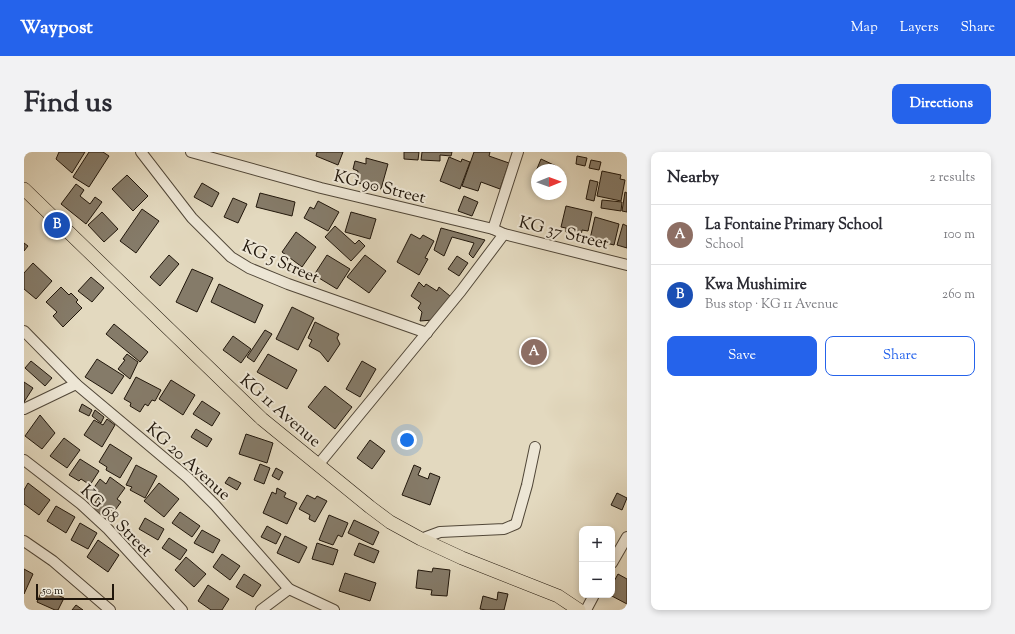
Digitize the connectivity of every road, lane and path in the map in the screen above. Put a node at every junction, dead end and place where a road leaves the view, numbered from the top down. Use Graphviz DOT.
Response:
graph roads {
  1 [pos="141,152"];
  2 [pos="191,152"];
  3 [pos="518,152"];
  4 [pos="24,189"];
  5 [pos="493,229"];
  6 [pos="504,234"];
  7 [pos="627,265"];
  8 [pos="24,331"];
  9 [pos="427,333"];
  10 [pos="76,384"];
  11 [pos="24,409"];
  12 [pos="535,447"];
  13 [pos="24,460"];
  14 [pos="318,465"];
  15 [pos="627,537"];
  16 [pos="421,539"];
  17 [pos="24,541"];
  18 [pos="613,562"];
  19 [pos="289,589"];
  20 [pos="592,598"];
  21 [pos="110,610"];
  22 [pos="182,610"];
  23 [pos="261,610"];
  24 [pos="334,610"];
  25 [pos="579,610"];
  26 [pos="586,610"];
  1 -- 9 [label="street, KG 5 Street"];
  2 -- 5 [label="street, KG 90 Street"];
  3 -- 5 [label="street"];
  4 -- 14 [label="main road, KG 11 Avenue"];
  5 -- 6 [label="street, KG 37 Street"];
  6 -- 7 [label="street, KG 37 Street"];
  6 -- 9 [label="street"];
  8 -- 10 [label="street, KG 20 Avenue"];
  9 -- 14 [label="street"];
  10 -- 11 [label="street"];
  10 -- 19 [label="street, KG 20 Avenue"];
  12 -- 16 [label="street"];
  13 -- 22 [label="street, KG 68 Street"];
  14 -- 16 [label="main road, KG 11 Avenue"];
  15 -- 18 [label="street"];
  16 -- 25 [label="main road, KG 11 Avenue"];
  17 -- 21 [label="street"];
  19 -- 23 [label="street"];
  19 -- 24 [label="street, KG 20 Avenue"];
  20 -- 26 [label="street"];
}
